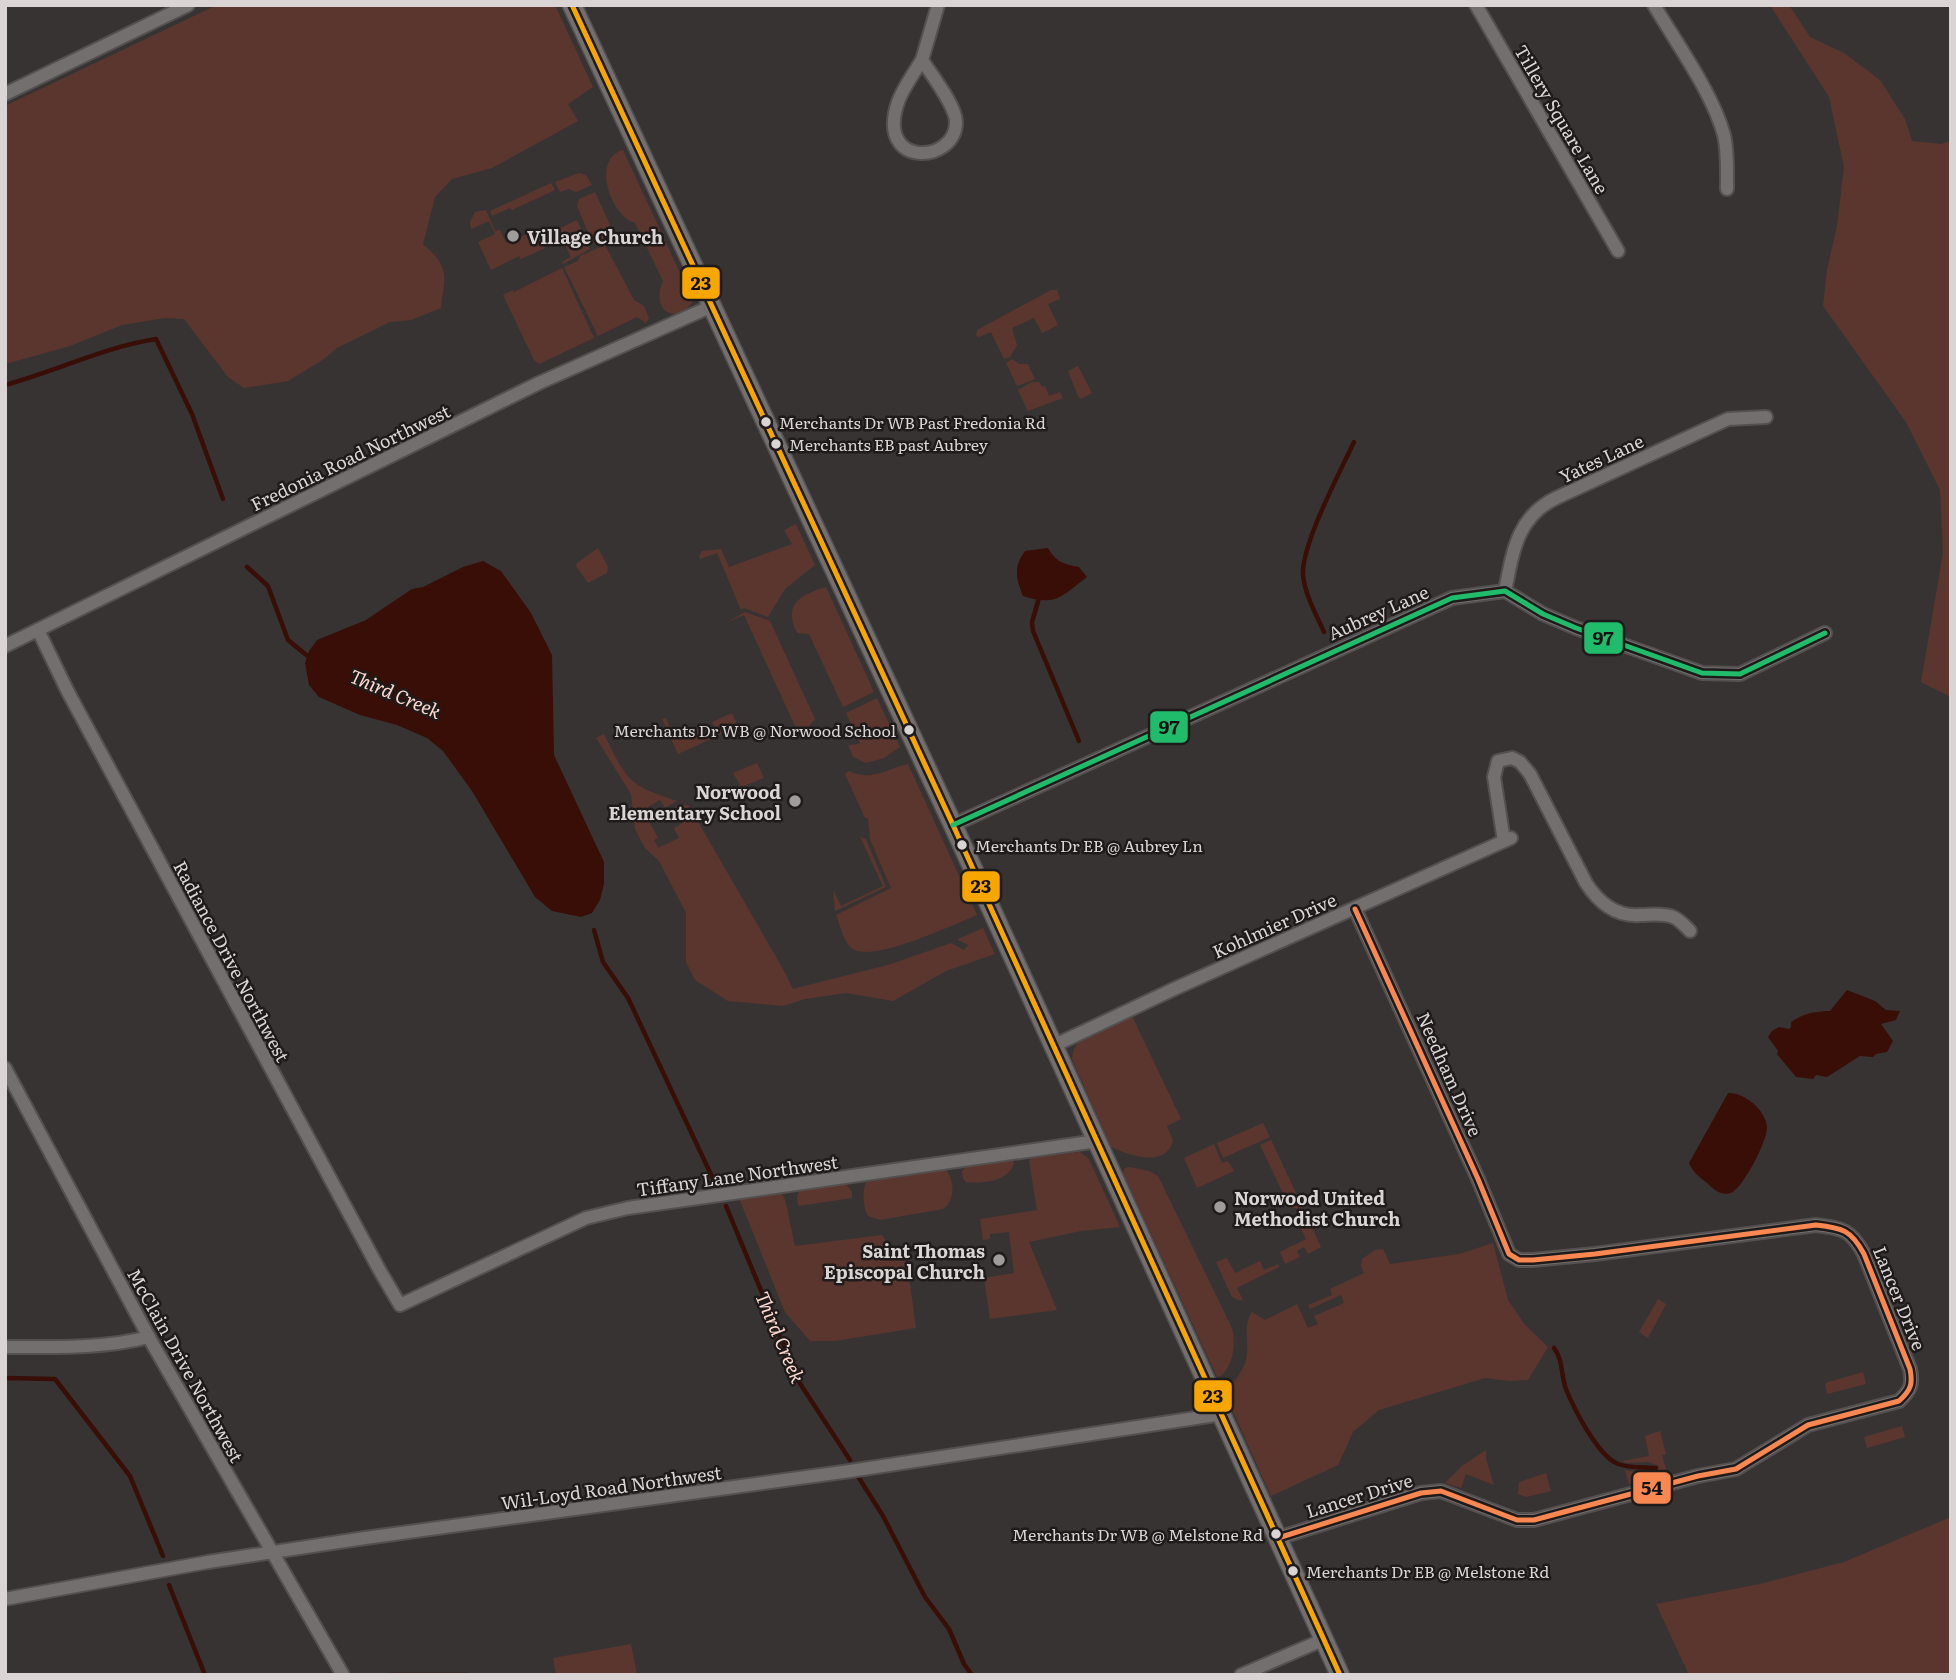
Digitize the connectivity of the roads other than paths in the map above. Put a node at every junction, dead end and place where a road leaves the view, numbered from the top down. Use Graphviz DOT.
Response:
graph roads {
  1 [pos="188,5"];
  2 [pos="572,5"];
  3 [pos="938,5"];
  4 [pos="1476,5"];
  5 [pos="1654,5"];
  6 [pos="922,60"];
  7 [pos="5,94"];
  8 [pos="1727,189"];
  9 [pos="1618,251"];
  10 [pos="712,306"];
  11 [pos="1766,417"];
  12 [pos="1505,591"];
  13 [pos="38,630"];
  14 [pos="1825,633"];
  15 [pos="5,646"];
  16 [pos="953,825"];
  17 [pos="1355,909"];
  18 [pos="1690,931"];
  19 [pos="1053,1046"];
  20 [pos="5,1068"];
  21 [pos="1097,1141"];
  22 [pos="1509,1254"];
  23 [pos="400,1305"];
  24 [pos="149,1337"];
  25 [pos="5,1347"];
  26 [pos="1222,1415"];
  27 [pos="1278,1538"];
  28 [pos="273,1553"];
  29 [pos="5,1599"];
  30 [pos="1325,1639"];
  31 [pos="343,1675"];
  32 [pos="1241,1675"];
  33 [pos="1340,1675"];
  1 -- 7 [label="street"];
  2 -- 10 [label="main road"];
  3 -- 6 [label="street"];
  4 -- 9 [label="street, Tillery Square Lane"];
  5 -- 8 [label="street"];
  6 -- 6 [label="street"];
  10 -- 13 [label="street, Fredonia Road Northwest"];
  10 -- 16 [label="main road"];
  11 -- 12 [label="street, Yates Lane"];
  12 -- 14 [label="street"];
  12 -- 16 [label="street, Aubrey Lane"];
  13 -- 15 [label="street, Fredonia Road Northwest"];
  13 -- 23 [label="street, Radiance Drive Northwest"];
  16 -- 19 [label="main road"];
  17 -- 18 [label="street, Kohlmier Drive"];
  17 -- 19 [label="street, Kohlmier Drive"];
  17 -- 22 [label="street, Needham Drive"];
  19 -- 21 [label="main road"];
  20 -- 24 [label="street, McClain Drive Northwest"];
  21 -- 23 [label="street, Tiffany Lane Northwest"];
  21 -- 26 [label="main road"];
  22 -- 27 [label="street, Lancer Drive"];
  24 -- 25 [label="street"];
  24 -- 28 [label="street, McClain Drive Northwest"];
  26 -- 27 [label="main road"];
  26 -- 28 [label="street, Wil-Loyd Road Northwest"];
  27 -- 30 [label="main road"];
  28 -- 29 [label="street, Wil-Loyd Road Northwest"];
  28 -- 31 [label="street, McClain Drive Northwest"];
  30 -- 32 [label="street"];
  30 -- 33 [label="main road"];
}
